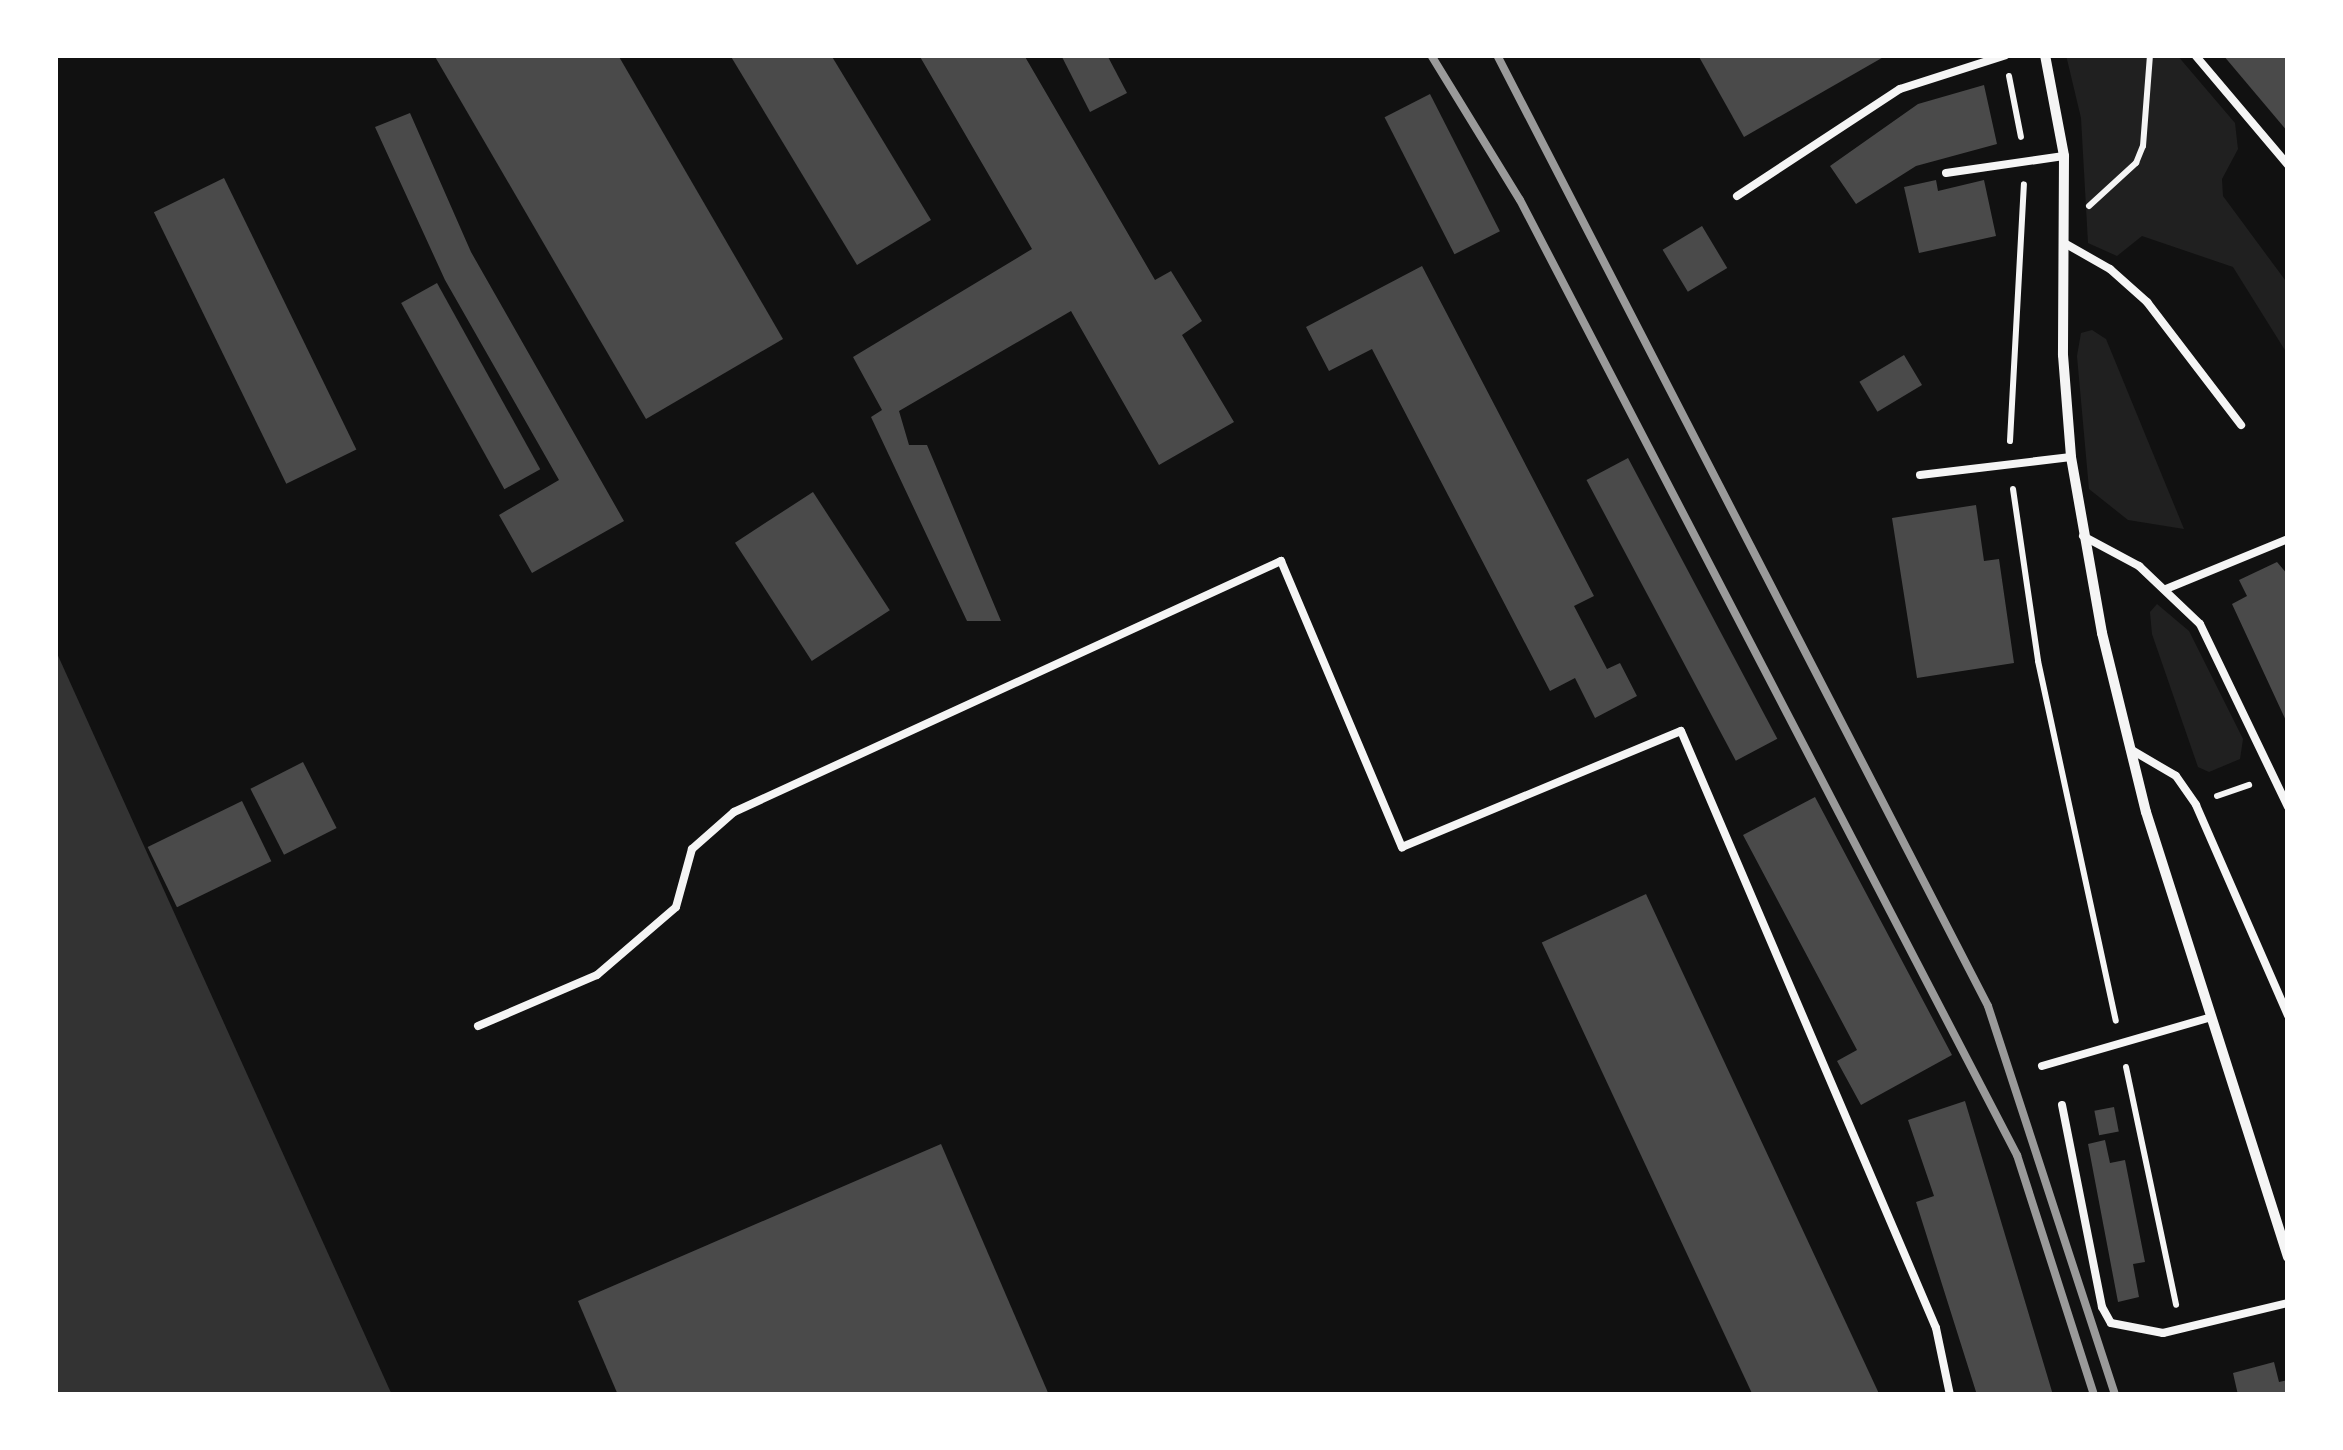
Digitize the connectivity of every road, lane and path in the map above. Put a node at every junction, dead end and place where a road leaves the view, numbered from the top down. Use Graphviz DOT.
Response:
graph roads {
  1 [pos="2005,55"];
  2 [pos="2044,55"];
  3 [pos="2150,55"];
  4 [pos="2195,55"];
  5 [pos="2064,156"];
  6 [pos="2023,158"];
  7 [pos="2288,165"];
  8 [pos="1946,173"];
  9 [pos="1737,196"];
  10 [pos="2066,244"];
  11 [pos="2241,424"];
  12 [pos="2071,457"];
  13 [pos="2009,463"];
  14 [pos="1920,475"];
  15 [pos="2083,536"];
  16 [pos="2288,539"];
  17 [pos="2166,589"];
  18 [pos="2130,750"];
  19 [pos="2288,806"];
  20 [pos="2288,1016"];
  21 [pos="2208,1018"];
  22 [pos="478,1026"];
  23 [pos="2121,1044"];
  24 [pos="2042,1066"];
  25 [pos="2062,1105"];
  26 [pos="2288,1257"];
  27 [pos="2288,1303"];
  28 [pos="2181,1329"];
  29 [pos="1950,1395"];
  1 -- 6 [label="path"];
  1 -- 9 [label="lane"];
  2 -- 5 [label="street"];
  3 -- 10 [label="path"];
  4 -- 7 [label="lane"];
  5 -- 6 [label="lane"];
  5 -- 10 [label="street"];
  6 -- 8 [label="lane"];
  6 -- 13 [label="path"];
  10 -- 11 [label="lane"];
  10 -- 12 [label="street"];
  12 -- 13 [label="lane"];
  12 -- 15 [label="street"];
  13 -- 14 [label="lane"];
  13 -- 23 [label="path"];
  15 -- 17 [label="lane"];
  15 -- 18 [label="street"];
  16 -- 17 [label="lane"];
  17 -- 19 [label="lane"];
  18 -- 20 [label="lane"];
  18 -- 21 [label="street"];
  21 -- 23 [label="lane"];
  21 -- 26 [label="street"];
  22 -- 29 [label="lane"];
  23 -- 24 [label="lane"];
  23 -- 28 [label="path"];
  25 -- 28 [label="lane"];
  27 -- 28 [label="lane"];
}
